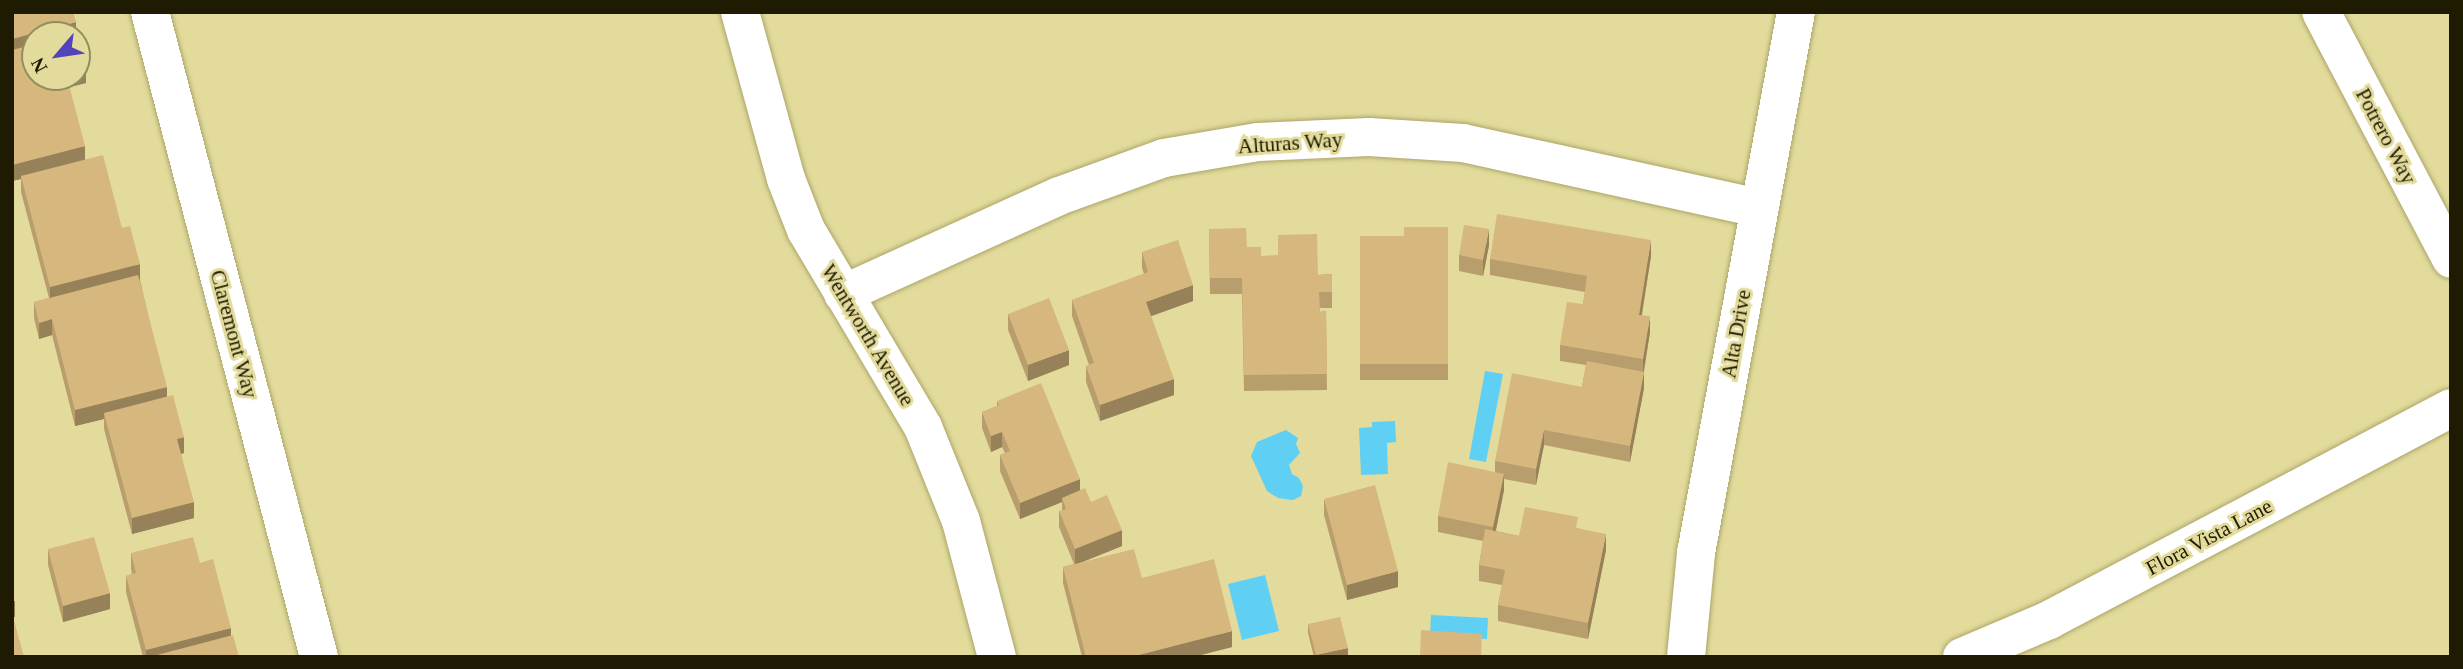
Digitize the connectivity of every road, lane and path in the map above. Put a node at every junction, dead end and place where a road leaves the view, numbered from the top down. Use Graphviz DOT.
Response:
graph roads {
  1 [pos="150,12"];
  2 [pos="740,12"];
  3 [pos="1796,12"];
  4 [pos="2321,12"];
  5 [pos="1758,208"];
  6 [pos="2451,259"];
  7 [pos="843,294"];
  8 [pos="2451,408"];
  9 [pos="319,657"];
  10 [pos="997,657"];
  11 [pos="1686,657"];
  12 [pos="1962,657"];
  1 -- 9 [label="street, Claremont Way"];
  2 -- 7 [label="street, Wentworth Avenue"];
  3 -- 5 [label="street, Alta Drive"];
  4 -- 6 [label="street, Potrero Way"];
  5 -- 7 [label="street, Alturas Way"];
  5 -- 11 [label="street, Alta Drive"];
  7 -- 10 [label="street, Wentworth Avenue"];
  8 -- 12 [label="street, Flora Vista Lane"];
}
